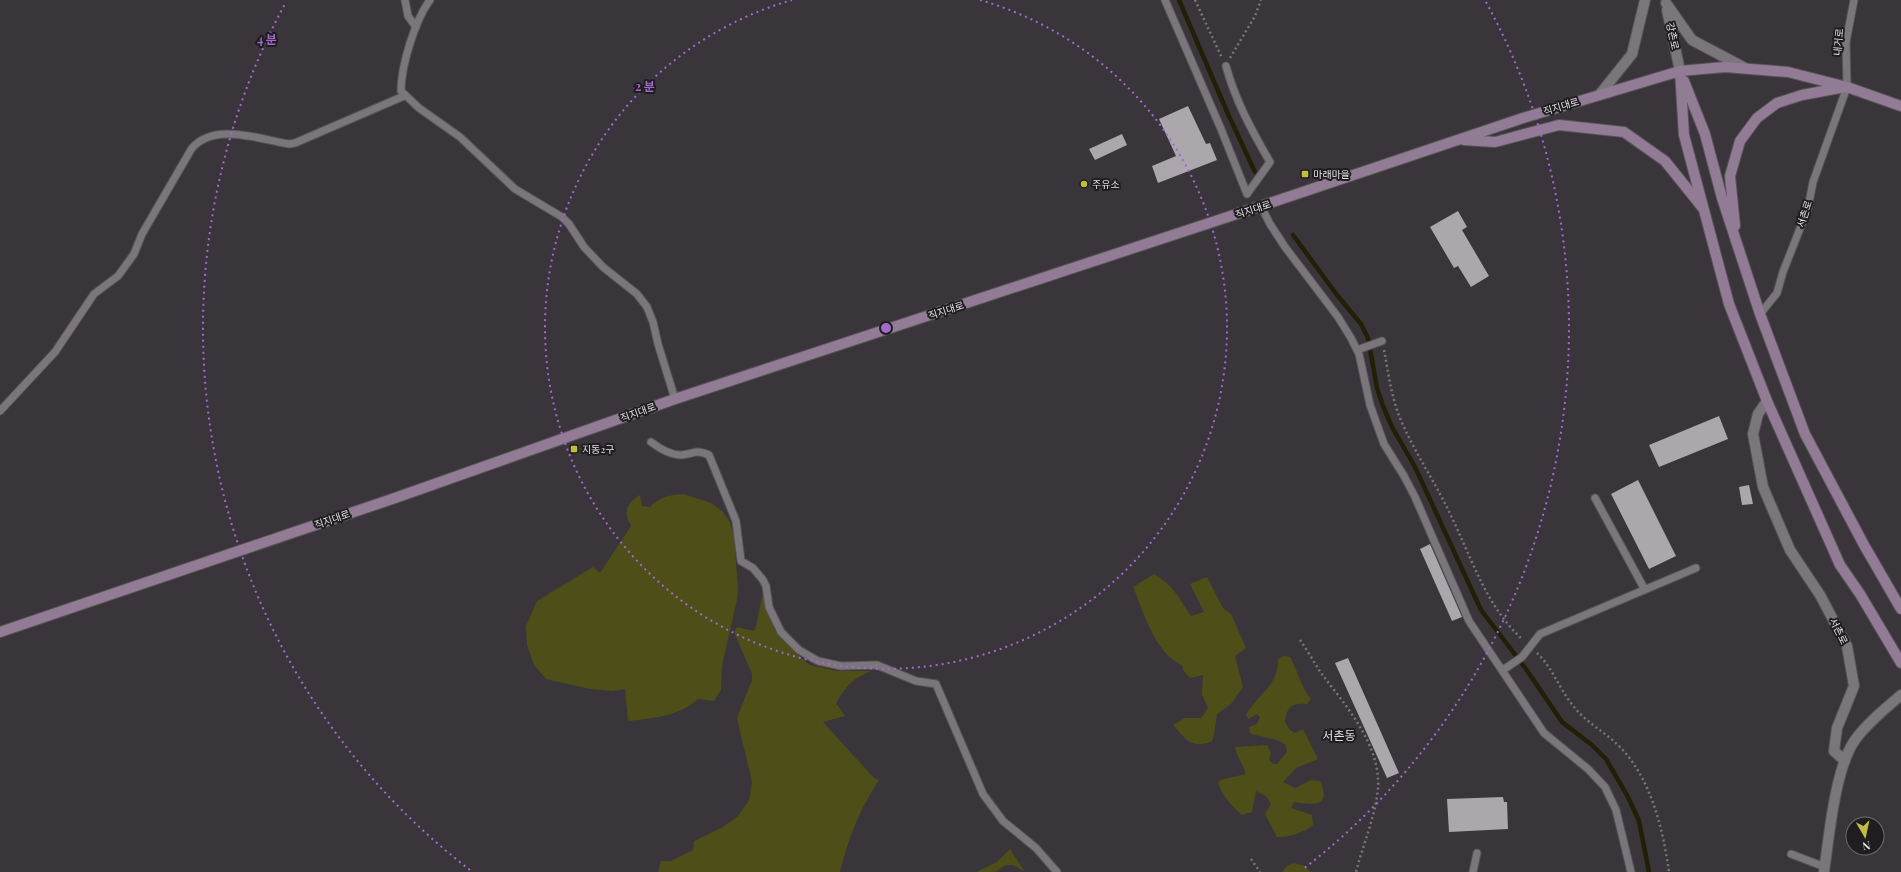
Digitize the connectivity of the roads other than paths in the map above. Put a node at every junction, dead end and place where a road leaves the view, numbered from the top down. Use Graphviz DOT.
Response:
graph roads {
  1 [pos="405,0"];
  2 [pos="430,0"];
  3 [pos="1165,0"];
  4 [pos="1645,0"];
  5 [pos="1854,0"];
  6 [pos="1666,1"];
  7 [pos="416,27"];
  8 [pos="1226,66"];
  9 [pos="1745,68"];
  10 [pos="1680,71"];
  11 [pos="1847,86"];
  12 [pos="1600,94"];
  13 [pos="404,96"];
  14 [pos="1901,106"];
  15 [pos="1458,140"];
  16 [pos="1261,206"];
  17 [pos="1704,210"];
  18 [pos="1737,246"];
  19 [pos="1760,314"];
  20 [pos="1382,341"];
  21 [pos="1357,350"];
  22 [pos="675,399"];
  23 [pos="1767,401"];
  24 [pos="0,411"];
  25 [pos="651,442"];
  26 [pos="1595,498"];
  27 [pos="1696,568"];
  28 [pos="1645,590"];
  29 [pos="1901,609"];
  30 [pos="0,632"];
  31 [pos="1901,663"];
  32 [pos="1503,670"];
  33 [pos="1901,695"];
  34 [pos="1845,761"];
  35 [pos="1477,853"];
  36 [pos="1791,854"];
  37 [pos="1824,870"];
  38 [pos="1057,872"];
  39 [pos="1473,872"];
  40 [pos="1631,872"];
  1 -- 7 [label="lane"];
  2 -- 7 [label="lane"];
  3 -- 8 [label="lane"];
  4 -- 12 [label="street"];
  5 -- 11 [label="lane, 내거로"];
  6 -- 9 [label="street"];
  6 -- 10 [label="street, 강촌로"];
  7 -- 13 [label="lane"];
  9 -- 10 [label="main road, 직지대로"];
  9 -- 11 [label="main road, 직지대로"];
  10 -- 12 [label="main road, 직지대로"];
  10 -- 17 [label="main road"];
  10 -- 18 [label="main road"];
  11 -- 14 [label="main road, 직지대로"];
  11 -- 18 [label="main road"];
  11 -- 19 [label="lane, 서촌로"];
  12 -- 15 [label="main road, 직지대로"];
  13 -- 22 [label="lane"];
  13 -- 24 [label="lane"];
  15 -- 16 [label="main road, 직지대로"];
  15 -- 17 [label="main road"];
  16 -- 21 [label="lane"];
  16 -- 22 [label="main road, 직지대로"];
  17 -- 23 [label="main road"];
  18 -- 19 [label="main road"];
  19 -- 29 [label="main road"];
  20 -- 21 [label="lane"];
  21 -- 32 [label="lane"];
  22 -- 30 [label="main road, 직지대로"];
  23 -- 31 [label="main road"];
  23 -- 34 [label="street, 서촌로"];
  25 -- 38 [label="lane"];
  26 -- 28 [label="lane"];
  27 -- 28 [label="lane"];
  28 -- 32 [label="lane"];
  32 -- 40 [label="lane"];
  33 -- 34 [label="street"];
  34 -- 37 [label="street"];
  35 -- 39 [label="lane"];
  36 -- 37 [label="lane"];
}
